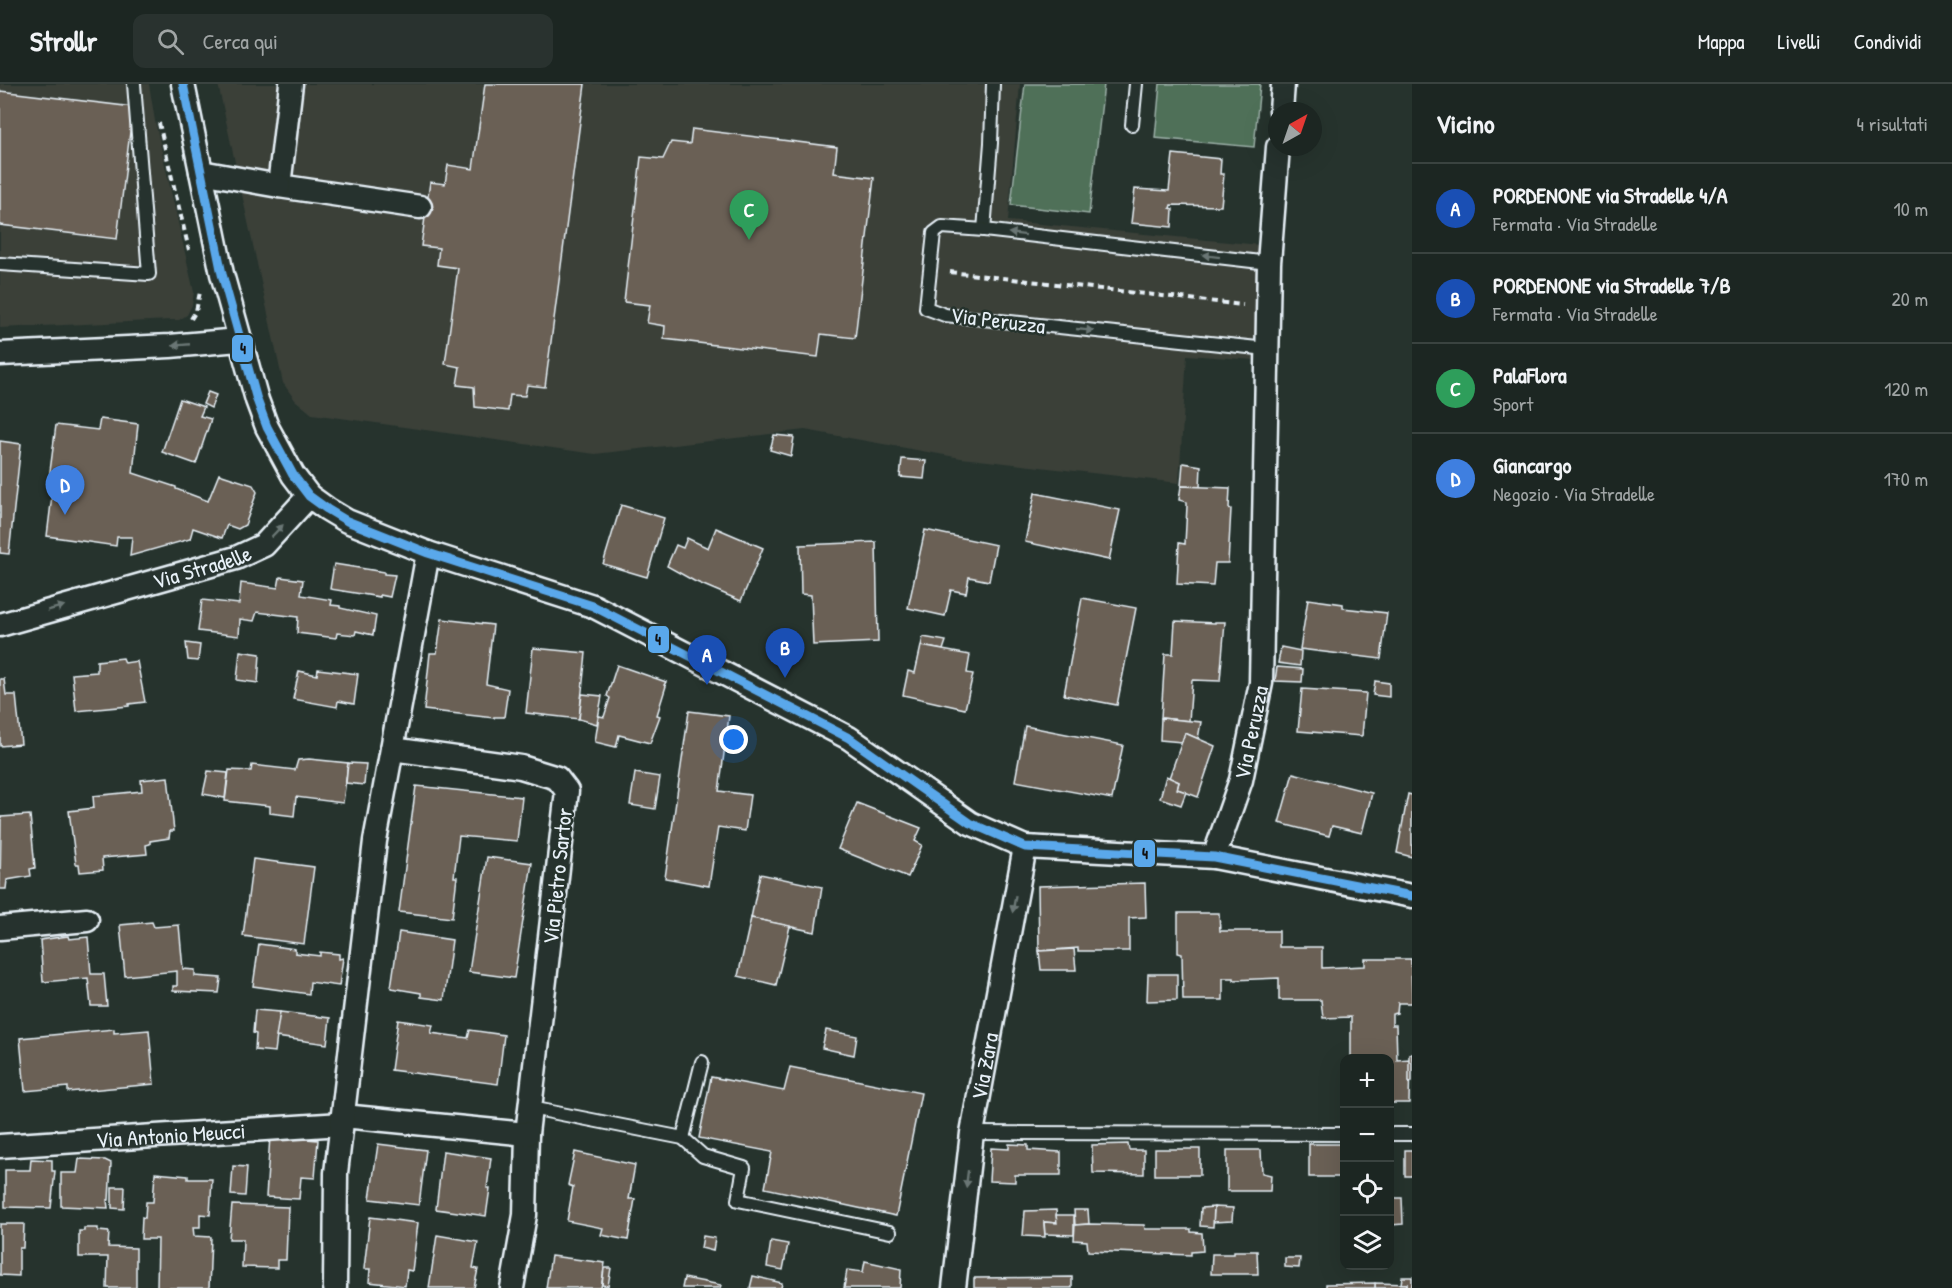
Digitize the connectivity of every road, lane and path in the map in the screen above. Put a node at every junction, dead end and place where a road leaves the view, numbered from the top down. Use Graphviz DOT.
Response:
graph roads {
  1 [pos="134,84"];
  2 [pos="183,84"];
  3 [pos="291,84"];
  4 [pos="993,84"];
  5 [pos="1136,84"];
  6 [pos="1283,84"];
  7 [pos="1282,102"];
  8 [pos="1132,125"];
  9 [pos="1277,156"];
  10 [pos="201,172"];
  11 [pos="279,186"];
  12 [pos="420,207"];
  13 [pos="984,230"];
  14 [pos="1269,263"];
  15 [pos="0,264"];
  16 [pos="930,270"];
  17 [pos="1268,307"];
  18 [pos="240,340"];
  19 [pos="1267,349"];
  20 [pos="0,354"];
  21 [pos="309,496"];
  22 [pos="428,553"];
  23 [pos="0,625"];
  24 [pos="392,749"];
  25 [pos="1025,847"];
  26 [pos="1214,857"];
  27 [pos="1412,896"];
  28 [pos="87,920"];
  29 [pos="0,928"];
  30 [pos="702,1062"];
  31 [pos="531,1108"];
  32 [pos="342,1120"];
  33 [pos="972,1133"];
  34 [pos="527,1134"];
  35 [pos="1340,1134"];
  36 [pos="1394,1134"];
  37 [pos="1412,1134"];
  38 [pos="683,1138"];
  39 [pos="0,1146"];
  40 [pos="890,1232"];
  41 [pos="335,1288"];
  42 [pos="512,1288"];
  43 [pos="954,1288"];
  1 -- 15 [label="lane"];
  2 -- 10 [label="street"];
  3 -- 11 [label="street"];
  4 -- 13 [label="lane"];
  5 -- 8 [label="lane"];
  6 -- 7 [label="street"];
  9 -- 14 [label="street, Via Peruzza"];
  10 -- 11 [label="street"];
  10 -- 18 [label="street"];
  11 -- 12 [label="street"];
  14 -- 13 [label="lane, Via Peruzza, one-way"];
  13 -- 16 [label="lane, Via Peruzza"];
  14 -- 17 [label="street, Via Peruzza"];
  16 -- 17 [label="path"];
  16 -- 19 [label="lane, Via Peruzza, one-way"];
  17 -- 19 [label="street, Via Peruzza"];
  18 -- 20 [label="street, one-way"];
  18 -- 21 [label="street"];
  19 -- 26 [label="street, Via Peruzza"];
  21 -- 22 [label="street"];
  23 -- 21 [label="street, Via Stradelle, one-way"];
  22 -- 24 [label="street"];
  22 -- 25 [label="street"];
  24 -- 31 [label="street, Via Pietro Sartor"];
  24 -- 32 [label="street"];
  25 -- 26 [label="street"];
  25 -- 33 [label="street, Via Zara, one-way"];
  26 -- 27 [label="street"];
  28 -- 29 [label="street"];
  30 -- 38 [label="lane"];
  31 -- 34 [label="street, Via Pietro Sartor"];
  31 -- 38 [label="lane"];
  32 -- 34 [label="street"];
  32 -- 39 [label="street, Via Antonio Meucci"];
  32 -- 41 [label="street"];
  33 -- 35 [label="lane"];
  33 -- 43 [label="street, Via Zara, one-way"];
  34 -- 42 [label="street, Via Pietro Sartor"];
  36 -- 37 [label="lane"];
  38 -- 40 [label="lane"];
}
